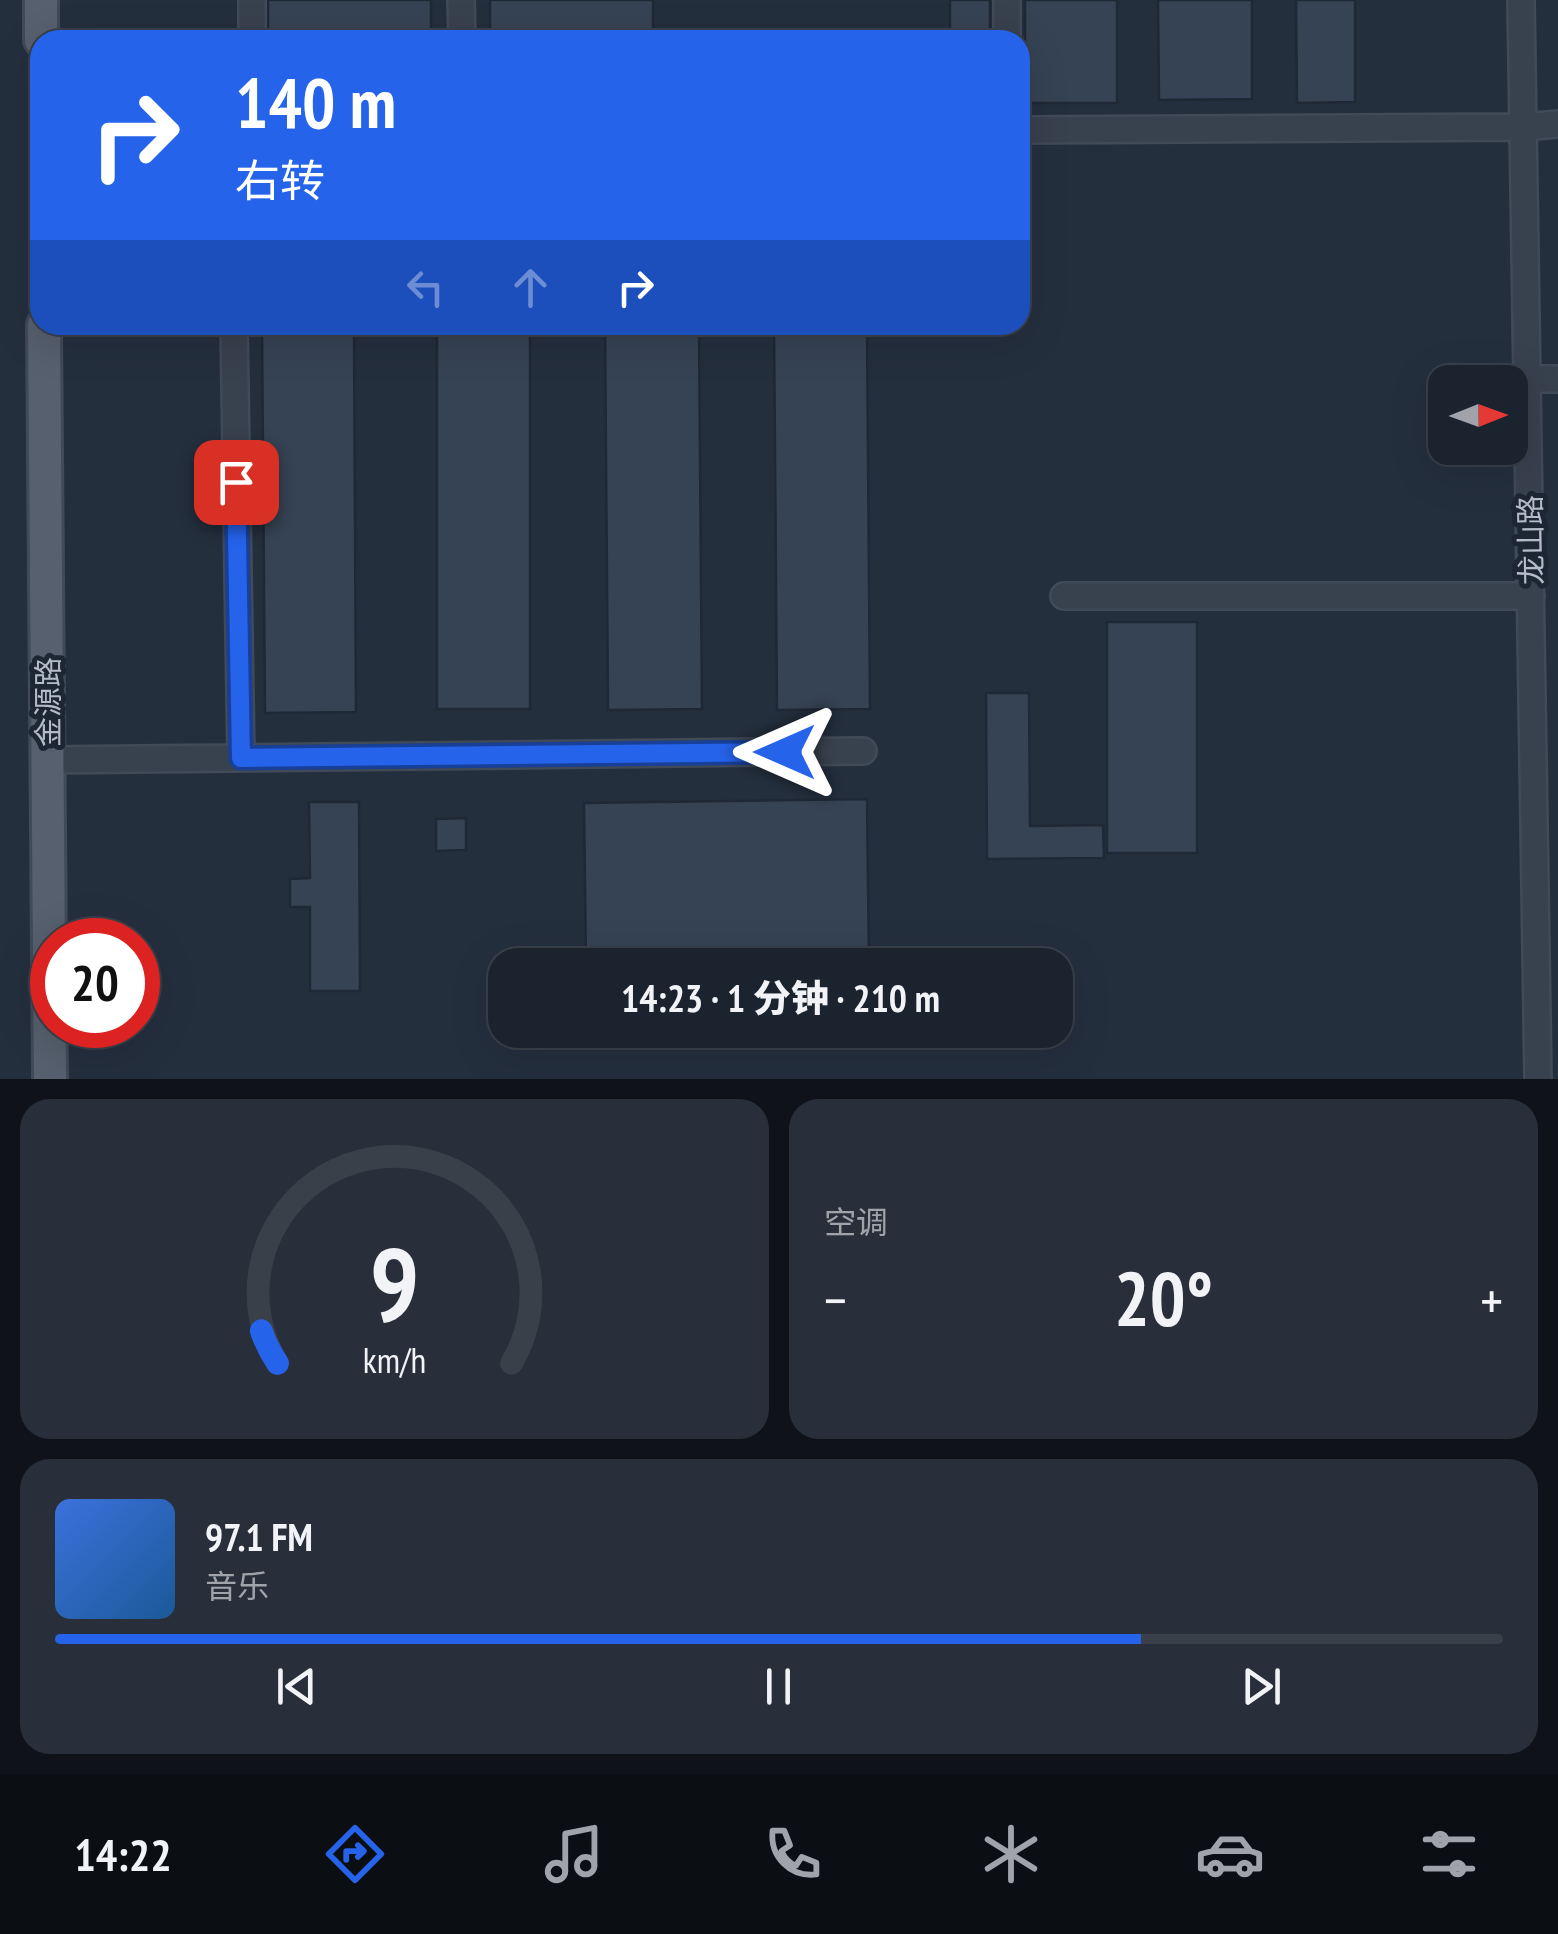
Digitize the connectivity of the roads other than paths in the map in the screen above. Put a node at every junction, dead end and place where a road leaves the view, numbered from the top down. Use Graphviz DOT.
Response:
graph roads {
  1 [pos="41,0"];
  2 [pos="252,0"];
  3 [pos="461,0"];
  4 [pos="1007,0"];
  5 [pos="1521,0"];
  6 [pos="41,30"];
  7 [pos="252,30"];
  8 [pos="462,30"];
  9 [pos="1007,30"];
  10 [pos="1558,124"];
  11 [pos="1523,127"];
  12 [pos="1030,130"];
  13 [pos="44,335"];
  14 [pos="234,335"];
  15 [pos="1527,365"];
  16 [pos="1528,379"];
  17 [pos="1558,379"];
  18 [pos="1528,451"];
  19 [pos="1064,596"];
  20 [pos="1530,596"];
  21 [pos="1545,701"];
  22 [pos="863,751"];
  23 [pos="241,758"];
  24 [pos="47,760"];
  25 [pos="50,1079"];
  26 [pos="1538,1079"];
  1 -- 6 [label="main road"];
  2 -- 7 [label="street"];
  3 -- 8 [label="street"];
  4 -- 9 [label="street"];
  5 -- 11 [label="street, 龙山路"];
  10 -- 11 [label="street"];
  11 -- 12 [label="street"];
  11 -- 15 [label="street, 龙山路"];
  13 -- 24 [label="main road, 金源路"];
  14 -- 23 [label="street"];
  16 -- 17 [label="street"];
  18 -- 20 [label="street, 龙山路"];
  19 -- 20 [label="street"];
  20 -- 21 [label="street, 龙山路"];
  21 -- 26 [label="street, 龙山路"];
  22 -- 23 [label="street"];
  23 -- 24 [label="street"];
  24 -- 25 [label="main road, 金源路"];
}
